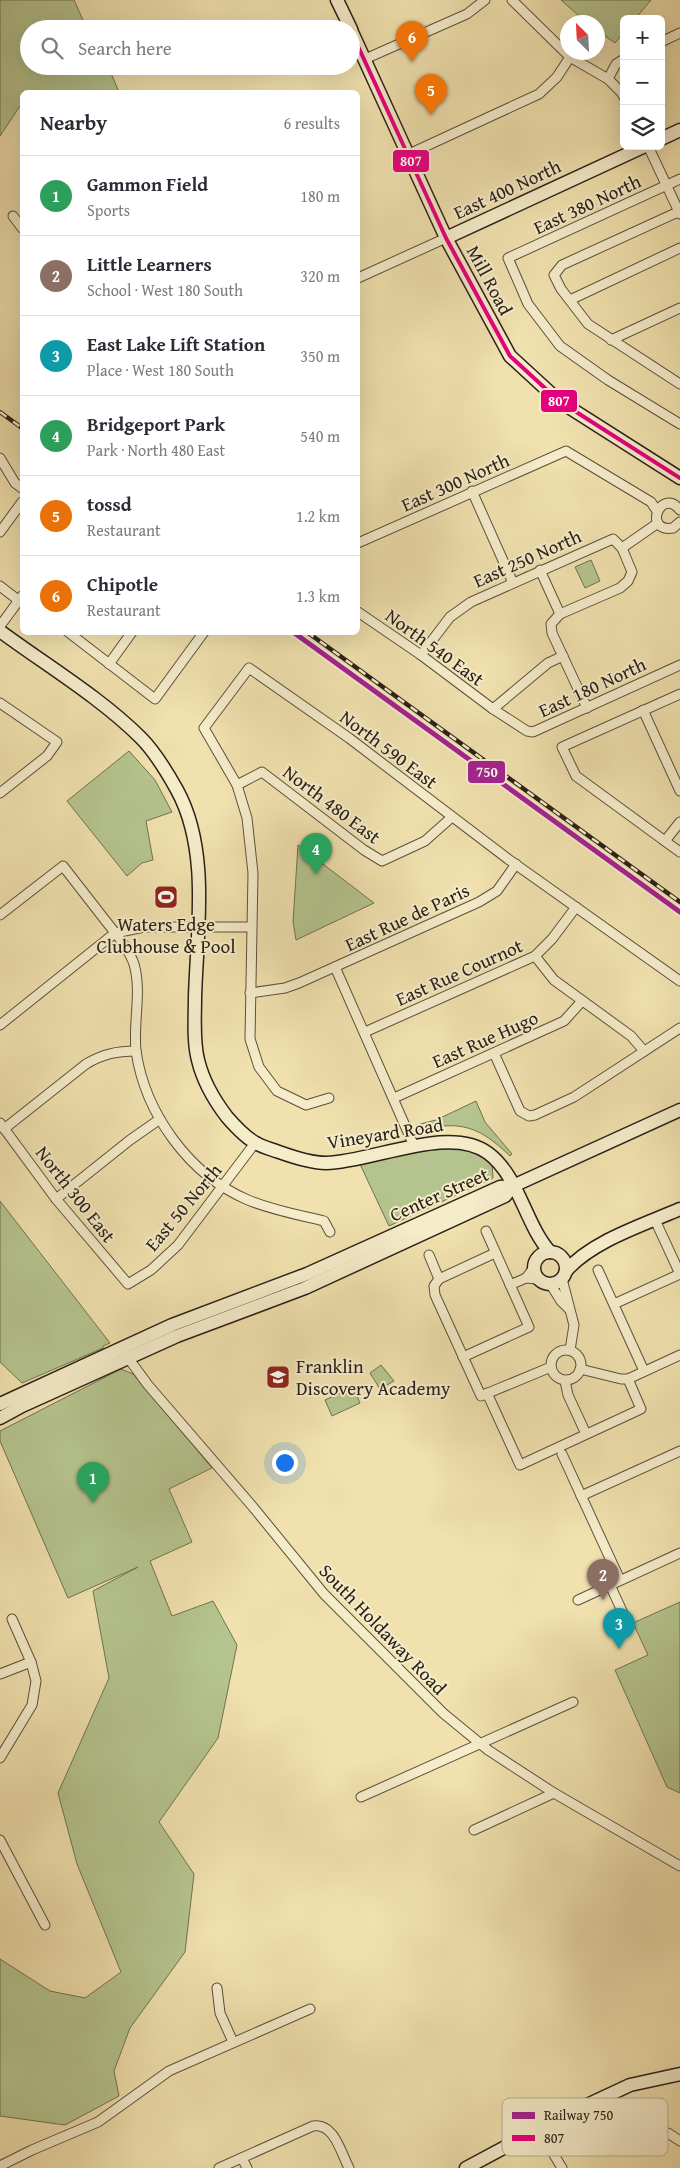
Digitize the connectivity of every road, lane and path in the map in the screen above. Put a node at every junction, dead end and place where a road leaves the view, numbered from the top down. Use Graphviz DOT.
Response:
graph roads {
  1 [pos="337,0"];
  2 [pos="485,0"];
  3 [pos="512,0"];
  4 [pos="347,20"];
  5 [pos="680,33"];
  6 [pos="665,40"];
  7 [pos="560,47"];
  8 [pos="360,48"];
  9 [pos="365,59"];
  10 [pos="568,60"];
  11 [pos="575,60"];
  12 [pos="621,60"];
  13 [pos="608,79"];
  14 [pos="620,91"];
  15 [pos="680,130"];
  16 [pos="665,137"];
  17 [pos="638,150"];
  18 [pos="649,150"];
  19 [pos="409,154"];
  20 [pos="680,179"];
  21 [pos="667,185"];
  22 [pos="680,213"];
  23 [pos="13,216"];
  24 [pos="20,225"];
  25 [pos="446,238"];
  26 [pos="680,248"];
  27 [pos="360,277"];
  28 [pos="570,300"];
  29 [pos="680,308"];
  30 [pos="611,340"];
  31 [pos="680,384"];
  32 [pos="680,424"];
  33 [pos="0,458"];
  34 [pos="680,478"];
  35 [pos="20,487"];
  36 [pos="472,491"];
  37 [pos="678,504"];
  38 [pos="20,505"];
  39 [pos="657,511"];
  40 [pos="680,522"];
  41 [pos="658,523"];
  42 [pos="0,532"];
  43 [pos="360,542"];
  44 [pos="622,548"];
  45 [pos="540,570"];
  46 [pos="513,583"];
  47 [pos="0,586"];
  48 [pos="20,599"];
  49 [pos="20,601"];
  50 [pos="360,613"];
  51 [pos="560,614"];
  52 [pos="0,626"];
  53 [pos="0,631"];
  54 [pos="72,635"];
  55 [pos="130,635"];
  56 [pos="202,635"];
  57 [pos="421,656"];
  58 [pos="563,656"];
  59 [pos="109,664"];
  60 [pos="680,665"];
  61 [pos="680,694"];
  62 [pos="0,703"];
  63 [pos="587,708"];
  64 [pos="492,709"];
  65 [pos="644,710"];
  66 [pos="237,786"];
  67 [pos="680,791"];
  68 [pos="0,793"];
  69 [pos="452,817"];
  70 [pos="680,822"];
  71 [pos="666,841"];
  72 [pos="680,852"];
  73 [pos="516,864"];
  74 [pos="576,906"];
  75 [pos="0,915"];
  76 [pos="197,927"];
  77 [pos="251,927"];
  78 [pos="115,934"];
  79 [pos="534,956"];
  80 [pos="335,967"];
  81 [pos="680,981"];
  82 [pos="250,993"];
  83 [pos="582,1001"];
  84 [pos="0,1025"];
  85 [pos="680,1028"];
  86 [pos="365,1032"];
  87 [pos="136,1051"];
  88 [pos="644,1051"];
  89 [pos="494,1053"];
  90 [pos="329,1098"];
  91 [pos="394,1098"];
  92 [pos="680,1110"];
  93 [pos="160,1119"];
  94 [pos="2,1126"];
  95 [pos="255,1143"];
  96 [pos="414,1146"];
  97 [pos="224,1186"];
  98 [pos="513,1186"];
  99 [pos="56,1199"];
  100 [pos="680,1209"];
  101 [pos="655,1220"];
  102 [pos="486,1231"];
  103 [pos="330,1232"];
  104 [pos="592,1249"];
  105 [pos="553,1252"];
  106 [pos="496,1253"];
  107 [pos="429,1255"];
  108 [pos="598,1270"];
  109 [pos="533,1271"];
  110 [pos="680,1274"];
  111 [pos="439,1278"];
  112 [pos="560,1278"];
  113 [pos="292,1280"];
  114 [pos="128,1284"];
  115 [pos="510,1285"];
  116 [pos="305,1288"];
  117 [pos="256,1294"];
  118 [pos="614,1304"];
  119 [pos="216,1321"];
  120 [pos="570,1350"];
  121 [pos="125,1353"];
  122 [pos="680,1355"];
  123 [pos="463,1356"];
  124 [pos="550,1367"];
  125 [pos="580,1369"];
  126 [pos="644,1371"];
  127 [pos="628,1379"];
  128 [pos="565,1381"];
  129 [pos="484,1394"];
  130 [pos="0,1404"];
  131 [pos="0,1418"];
  132 [pos="586,1434"];
  133 [pos="680,1451"];
  134 [pos="562,1454"];
  135 [pos="582,1496"];
  136 [pos="680,1553"];
  137 [pos="620,1580"];
  138 [pos="610,1585"];
  139 [pos="578,1600"];
  140 [pos="12,1619"];
  141 [pos="628,1624"];
  142 [pos="31,1662"];
  143 [pos="0,1674"];
  144 [pos="573,1702"];
  145 [pos="480,1743"];
  146 [pos="0,1758"];
  147 [pos="554,1793"];
  148 [pos="361,1797"];
  149 [pos="474,1830"];
  150 [pos="0,1840"];
  151 [pos="680,1866"];
  152 [pos="45,1925"];
  153 [pos="217,1988"];
  154 [pos="310,2008"];
  155 [pos="233,2042"];
  156 [pos="680,2074"];
  157 [pos="602,2098"];
  158 [pos="668,2133"];
  159 [pos="680,2141"];
  160 [pos="502,2149"];
  161 [pos="555,2156"];
  162 [pos="242,2158"];
  163 [pos="0,2166"];
  164 [pos="219,2168"];
  165 [pos="247,2168"];
  166 [pos="349,2168"];
  167 [pos="466,2168"];
  168 [pos="562,2168"];
  1 -- 4 [label="main road, Mill Road"];
  2 -- 9 [label="street"];
  3 -- 7 [label="street"];
  5 -- 6 [label="street"];
  8 -- 9 [label="main road, Mill Road"];
  9 -- 19 [label="main road, Mill Road"];
  10 -- 19 [label="street"];
  11 -- 13 [label="street"];
  12 -- 13 [label="street"];
  13 -- 14 [label="street"];
  15 -- 16 [label="main road"];
  17 -- 25 [label="main road, East 400 North"];
  18 -- 21 [label="street"];
  19 -- 25 [label="main road, Mill Road"];
  20 -- 21 [label="street, East 380 North"];
  21 -- 22 [label="street"];
  21 -- 32 [label="street, East 380 North"];
  22 -- 28 [label="street"];
  23 -- 24 [label="street"];
  25 -- 27 [label="street, East 400 North"];
  25 -- 34 [label="main road, Mill Road"];
  26 -- 28 [label="street"];
  28 -- 30 [label="street"];
  29 -- 30 [label="street"];
  30 -- 31 [label="street"];
  33 -- 35 [label="street"];
  36 -- 39 [label="street, East 300 North"];
  36 -- 43 [label="street, East 300 North"];
  36 -- 46 [label="street"];
  37 -- 39 [label="street"];
  38 -- 42 [label="street"];
  39 -- 41 [label="street"];
  40 -- 41 [label="street"];
  41 -- 44 [label="street"];
  44 -- 45 [label="street, East 250 North"];
  44 -- 51 [label="street"];
  45 -- 46 [label="street, East 250 North"];
  45 -- 51 [label="street"];
  46 -- 57 [label="street, East 250 North"];
  47 -- 48 [label="street"];
  49 -- 52 [label="street"];
  50 -- 57 [label="street, North 540 East"];
  51 -- 58 [label="street"];
  53 -- 76 [label="main road, Vineyard Road"];
  54 -- 59 [label="street"];
  55 -- 59 [label="street"];
  56 -- 59 [label="street"];
  57 -- 64 [label="street, North 540 East"];
  58 -- 63 [label="street"];
  58 -- 64 [label="street"];
  60 -- 63 [label="street, East 180 North"];
  61 -- 65 [label="street"];
  62 -- 68 [label="street"];
  63 -- 64 [label="street, East 180 North"];
  65 -- 67 [label="street"];
  65 -- 71 [label="street"];
  66 -- 69 [label="street, North 480 East"];
  66 -- 69 [label="street, North 590 East"];
  66 -- 77 [label="street"];
  69 -- 73 [label="street, North 590 East"];
  70 -- 71 [label="street"];
  71 -- 72 [label="street"];
  73 -- 74 [label="street, North 590 East"];
  73 -- 80 [label="street, East Rue de Paris"];
  74 -- 79 [label="street, East Rue Cournot"];
  74 -- 81 [label="street, North 590 East"];
  75 -- 78 [label="street"];
  76 -- 77 [label="street"];
  76 -- 78 [label="street"];
  76 -- 95 [label="main road, Vineyard Road"];
  77 -- 82 [label="street"];
  78 -- 84 [label="street"];
  78 -- 87 [label="street"];
  79 -- 83 [label="street"];
  79 -- 86 [label="street, East Rue Cournot"];
  80 -- 82 [label="street, East Rue de Paris"];
  80 -- 86 [label="street"];
  82 -- 90 [label="street"];
  83 -- 88 [label="street"];
  83 -- 89 [label="street, East Rue Hugo"];
  85 -- 88 [label="street"];
  86 -- 91 [label="street"];
  87 -- 93 [label="street"];
  87 -- 94 [label="street"];
  88 -- 89 [label="street"];
  89 -- 91 [label="street, East Rue Hugo"];
  91 -- 96 [label="street"];
  92 -- 98 [label="main road"];
  93 -- 97 [label="street"];
  93 -- 99 [label="street"];
  94 -- 99 [label="street, North 300 East"];
  95 -- 96 [label="main road, Vineyard Road"];
  95 -- 97 [label="street, East 50 North"];
  96 -- 98 [label="main road, Vineyard Road"];
  97 -- 103 [label="street"];
  97 -- 114 [label="street, East 50 North"];
  98 -- 105 [label="main road"];
  98 -- 109 [label="main road"];
  98 -- 113 [label="main road, Center Street"];
  98 -- 116 [label="main road, Center Street"];
  99 -- 114 [label="street, North 300 East"];
  100 -- 101 [label="main road"];
  101 -- 104 [label="main road"];
  101 -- 110 [label="street"];
  102 -- 106 [label="street"];
  104 -- 105 [label="main road"];
  104 -- 112 [label="main road"];
  105 -- 109 [label="main road"];
  105 -- 112 [label="main road"];
  106 -- 111 [label="street"];
  106 -- 115 [label="street"];
  107 -- 111 [label="street"];
  108 -- 118 [label="street"];
  109 -- 112 [label="main road"];
  109 -- 115 [label="street"];
  110 -- 118 [label="street"];
  111 -- 123 [label="street"];
  112 -- 120 [label="street"];
  113 -- 116 [label="main road"];
  113 -- 117 [label="main road, Center Street"];
  115 -- 123 [label="street"];
  116 -- 119 [label="main road, Center Street"];
  117 -- 119 [label="main road"];
  117 -- 121 [label="main road, Center Street"];
  118 -- 126 [label="street"];
  119 -- 121 [label="main road, Center Street"];
  120 -- 124 [label="street"];
  120 -- 125 [label="street"];
  121 -- 130 [label="main road, Center Street"];
  121 -- 131 [label="main road, Center Street"];
  121 -- 145 [label="street, South Holdaway Road"];
  122 -- 126 [label="street"];
  123 -- 129 [label="street"];
  124 -- 128 [label="street"];
  124 -- 129 [label="street"];
  125 -- 127 [label="street"];
  125 -- 128 [label="street"];
  126 -- 127 [label="street"];
  127 -- 132 [label="street"];
  128 -- 132 [label="street"];
  129 -- 132 [label="street"];
  133 -- 135 [label="street"];
  134 -- 135 [label="street"];
  135 -- 137 [label="street"];
  136 -- 137 [label="street"];
  137 -- 138 [label="street"];
  138 -- 139 [label="street"];
  138 -- 141 [label="street"];
  140 -- 142 [label="street"];
  142 -- 143 [label="street"];
  142 -- 146 [label="street"];
  144 -- 145 [label="street"];
  145 -- 147 [label="street, South Holdaway Road"];
  145 -- 148 [label="street"];
  147 -- 149 [label="street"];
  147 -- 151 [label="street, South Holdaway Road"];
  150 -- 152 [label="street"];
  153 -- 155 [label="street"];
  154 -- 155 [label="street"];
  155 -- 163 [label="street"];
  156 -- 157 [label="main road"];
  158 -- 159 [label="street"];
  160 -- 167 [label="main road"];
  161 -- 168 [label="street"];
  162 -- 164 [label="street"];
  162 -- 165 [label="street"];
  162 -- 166 [label="street"];
}
